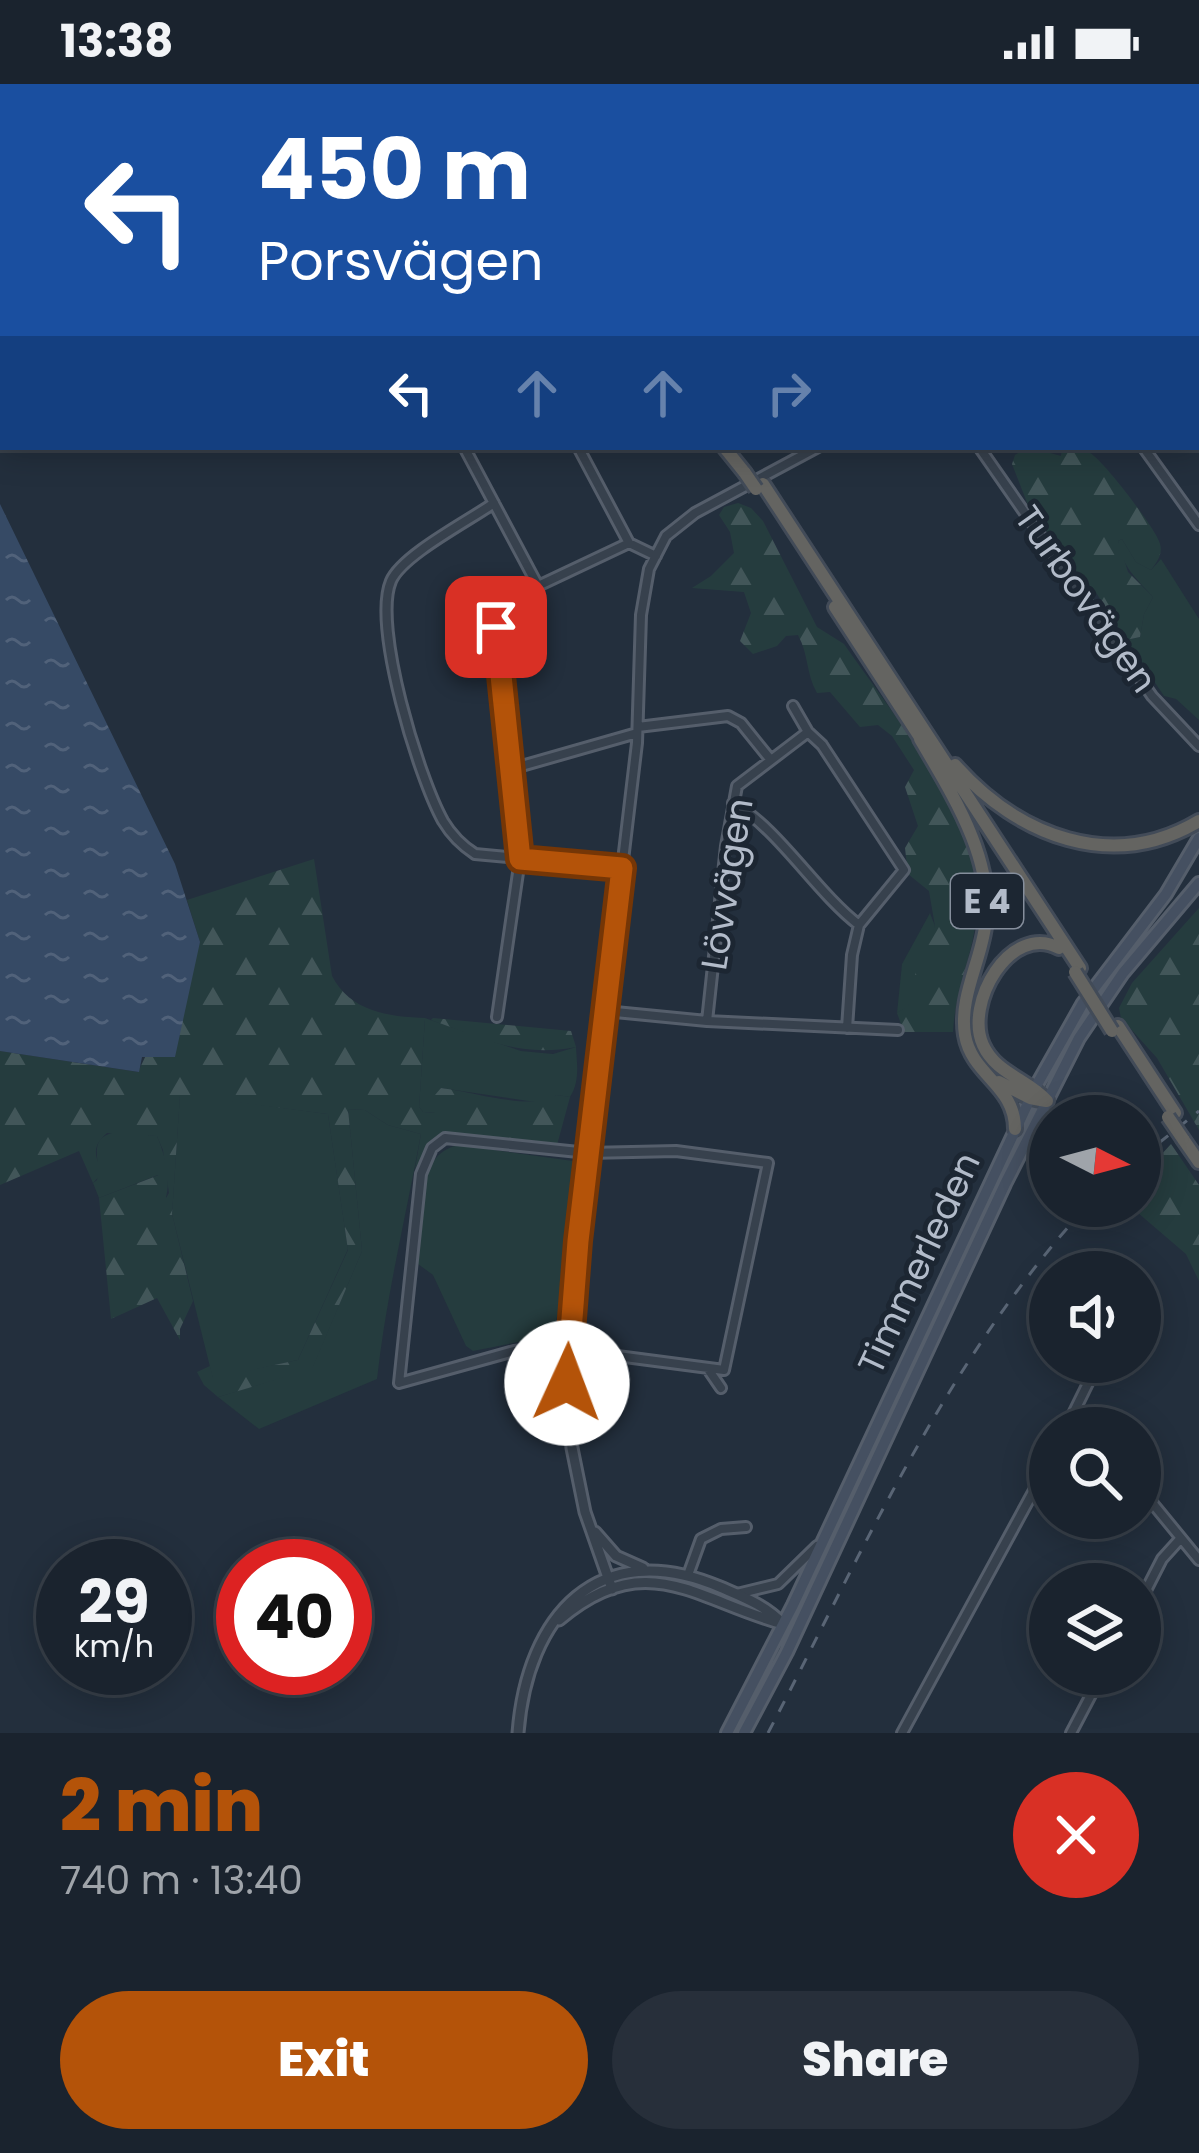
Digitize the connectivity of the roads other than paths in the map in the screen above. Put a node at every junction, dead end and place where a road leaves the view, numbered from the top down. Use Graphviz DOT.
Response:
graph roads {
  1 [pos="466,450"];
  2 [pos="580,450"];
  3 [pos="727,450"];
  4 [pos="736,450"];
  5 [pos="812,450"];
  6 [pos="981,450"];
  7 [pos="1146,450"];
  8 [pos="748,471"];
  9 [pos="759,487"];
  10 [pos="494,503"];
  11 [pos="1199,525"];
  12 [pos="629,543"];
  13 [pos="656,556"];
  14 [pos="538,586"];
  15 [pos="793,706"];
  16 [pos="910,708"];
  17 [pos="638,730"];
  18 [pos="808,732"];
  19 [pos="917,733"];
  20 [pos="1199,746"];
  21 [pos="770,759"];
  22 [pos="511,769"];
  23 [pos="734,803"];
  24 [pos="1199,821"];
  25 [pos="1199,837"];
  26 [pos="1199,854"];
  27 [pos="520,859"];
  28 [pos="622,868"];
  29 [pos="1199,883"];
  30 [pos="859,925"];
  31 [pos="1060,948"];
  32 [pos="1077,970"];
  33 [pos="605,1011"];
  34 [pos="497,1017"];
  35 [pos="707,1022"];
  36 [pos="848,1028"];
  37 [pos="898,1030"];
  38 [pos="988,1074"];
  39 [pos="1033,1093"];
  40 [pos="1036,1095"];
  41 [pos="1050,1095"];
  42 [pos="1015,1130"];
  43 [pos="1186,1137"];
  44 [pos="1029,1139"];
  45 [pos="1199,1149"];
  46 [pos="588,1154"];
  47 [pos="1199,1162"];
  48 [pos="568,1348"];
  49 [pos="707,1368"];
  50 [pos="721,1388"];
  51 [pos="1029,1500"];
  52 [pos="1161,1514"];
  53 [pos="590,1525"];
  54 [pos="746,1527"];
  55 [pos="1180,1538"];
  56 [pos="823,1541"];
  57 [pos="1199,1560"];
  58 [pos="1160,1563"];
  59 [pos="653,1571"];
  60 [pos="688,1575"];
  61 [pos="610,1584"];
  62 [pos="737,1594"];
  63 [pos="757,1617"];
  64 [pos="783,1624"];
  65 [pos="796,1631"];
  66 [pos="770,1648"];
  67 [pos="1091,1695"];
  68 [pos="518,1733"];
  69 [pos="727,1733"];
  70 [pos="744,1733"];
  71 [pos="902,1733"];
  72 [pos="1071,1733"];
  1 -- 10 [label="street"];
  2 -- 12 [label="street"];
  3 -- 8 [label="highway, E 4"];
  4 -- 8 [label="highway, E 4"];
  5 -- 13 [label="street"];
  6 -- 20 [label="street, Turbovägen"];
  7 -- 11 [label="street"];
  8 -- 9 [label="highway, E 4, bridge"];
  9 -- 16 [label="highway, E 4"];
  9 -- 19 [label="highway, E 4"];
  10 -- 14 [label="street"];
  10 -- 27 [label="street"];
  12 -- 13 [label="street"];
  12 -- 14 [label="street"];
  13 -- 17 [label="street"];
  14 -- 22 [label="street"];
  15 -- 18 [label="street"];
  16 -- 24 [label="highway, E 4"];
  16 -- 32 [label="highway, E 4"];
  17 -- 21 [label="street"];
  17 -- 22 [label="street"];
  17 -- 28 [label="street"];
  18 -- 21 [label="street, Lövvägen"];
  18 -- 30 [label="street"];
  19 -- 31 [label="highway, E 4"];
  19 -- 38 [label="highway, E 4"];
  21 -- 23 [label="street, Lövvägen"];
  22 -- 27 [label="street"];
  23 -- 30 [label="street"];
  23 -- 35 [label="street, Lövvägen"];
  25 -- 26 [label="main road"];
  25 -- 39 [label="main road, Timmerleden"];
  27 -- 28 [label="street"];
  27 -- 34 [label="street"];
  28 -- 33 [label="street"];
  29 -- 41 [label="main road, Timmerleden"];
  30 -- 36 [label="street"];
  31 -- 32 [label="highway, E 4"];
  31 -- 39 [label="highway, E 4"];
  32 -- 43 [label="highway, E 4, bridge"];
  33 -- 35 [label="street"];
  33 -- 46 [label="street"];
  35 -- 36 [label="street"];
  36 -- 37 [label="street"];
  38 -- 39 [label="highway, E 4"];
  38 -- 42 [label="highway, E 4"];
  39 -- 40 [label="highway, E 4"];
  39 -- 42 [label="main road, Timmerleden"];
  42 -- 56 [label="main road, Timmerleden"];
  43 -- 45 [label="highway, E 4"];
  43 -- 47 [label="highway, E 4"];
  44 -- 65 [label="main road, Timmerleden"];
  46 -- 48 [label="street"];
  46 -- 48 [label="street"];
  46 -- 49 [label="street"];
  48 -- 49 [label="street"];
  48 -- 53 [label="street"];
  49 -- 50 [label="street"];
  51 -- 71 [label="street"];
  52 -- 55 [label="street"];
  53 -- 59 [label="street"];
  53 -- 61 [label="street"];
  54 -- 60 [label="street"];
  55 -- 57 [label="street"];
  55 -- 58 [label="street"];
  56 -- 62 [label="street"];
  56 -- 64 [label="main road, Timmerleden"];
  59 -- 60 [label="street"];
  59 -- 61 [label="street"];
  60 -- 62 [label="street"];
  61 -- 63 [label="street"];
  61 -- 68 [label="street"];
  62 -- 64 [label="street"];
  63 -- 64 [label="street"];
  63 -- 66 [label="street"];
  64 -- 65 [label="street"];
  64 -- 66 [label="main road, Timmerleden"];
  65 -- 70 [label="main road, Timmerleden"];
  66 -- 69 [label="main road, Timmerleden"];
  67 -- 72 [label="street"];
}
